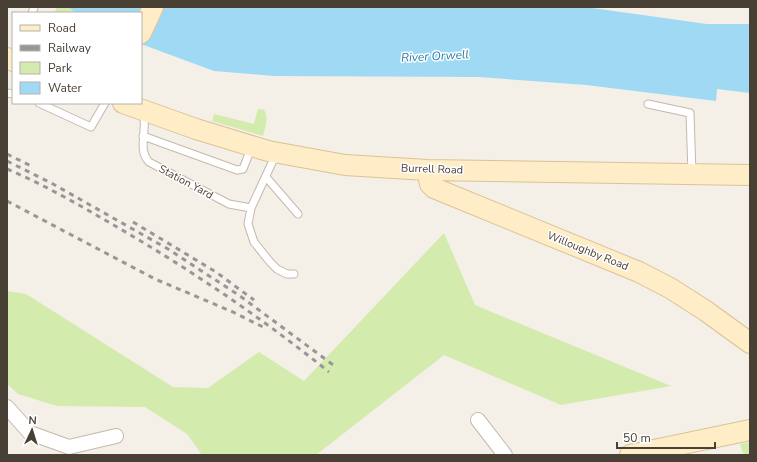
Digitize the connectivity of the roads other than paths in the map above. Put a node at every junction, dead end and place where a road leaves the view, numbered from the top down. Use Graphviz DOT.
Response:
graph roads {
  1 [pos="153,7"];
  2 [pos="142,31"];
  3 [pos="42,104"];
  4 [pos="104,104"];
  5 [pos="126,104"];
  6 [pos="648,104"];
  7 [pos="143,110"];
  8 [pos="143,136"];
  9 [pos="252,146"];
  10 [pos="277,153"];
  11 [pos="427,170"];
  12 [pos="692,174"];
  13 [pos="750,175"];
  14 [pos="266,176"];
  15 [pos="250,208"];
  16 [pos="298,214"];
  17 [pos="294,274"];
  18 [pos="750,343"];
  19 [pos="7,407"];
  20 [pos="478,420"];
  21 [pos="750,430"];
  22 [pos="116,436"];
  23 [pos="505,455"];
  24 [pos="630,455"];
  1 -- 2 [label="main road"];
  3 -- 4 [label="lane"];
  5 -- 7 [label="main road, Burrell Road"];
  6 -- 12 [label="lane"];
  7 -- 8 [label="lane, Station Yard"];
  7 -- 9 [label="main road, Burrell Road"];
  8 -- 9 [label="lane"];
  8 -- 15 [label="lane, Station Yard"];
  9 -- 10 [label="main road, Burrell Road"];
  10 -- 11 [label="main road, Burrell Road"];
  10 -- 14 [label="lane"];
  11 -- 12 [label="main road, Burrell Road"];
  11 -- 18 [label="main road, Willoughby Road"];
  12 -- 13 [label="main road, Burrell Road"];
  14 -- 15 [label="lane"];
  14 -- 16 [label="lane"];
  15 -- 17 [label="lane"];
  19 -- 22 [label="street"];
  20 -- 23 [label="street"];
  21 -- 24 [label="main road"];
}
